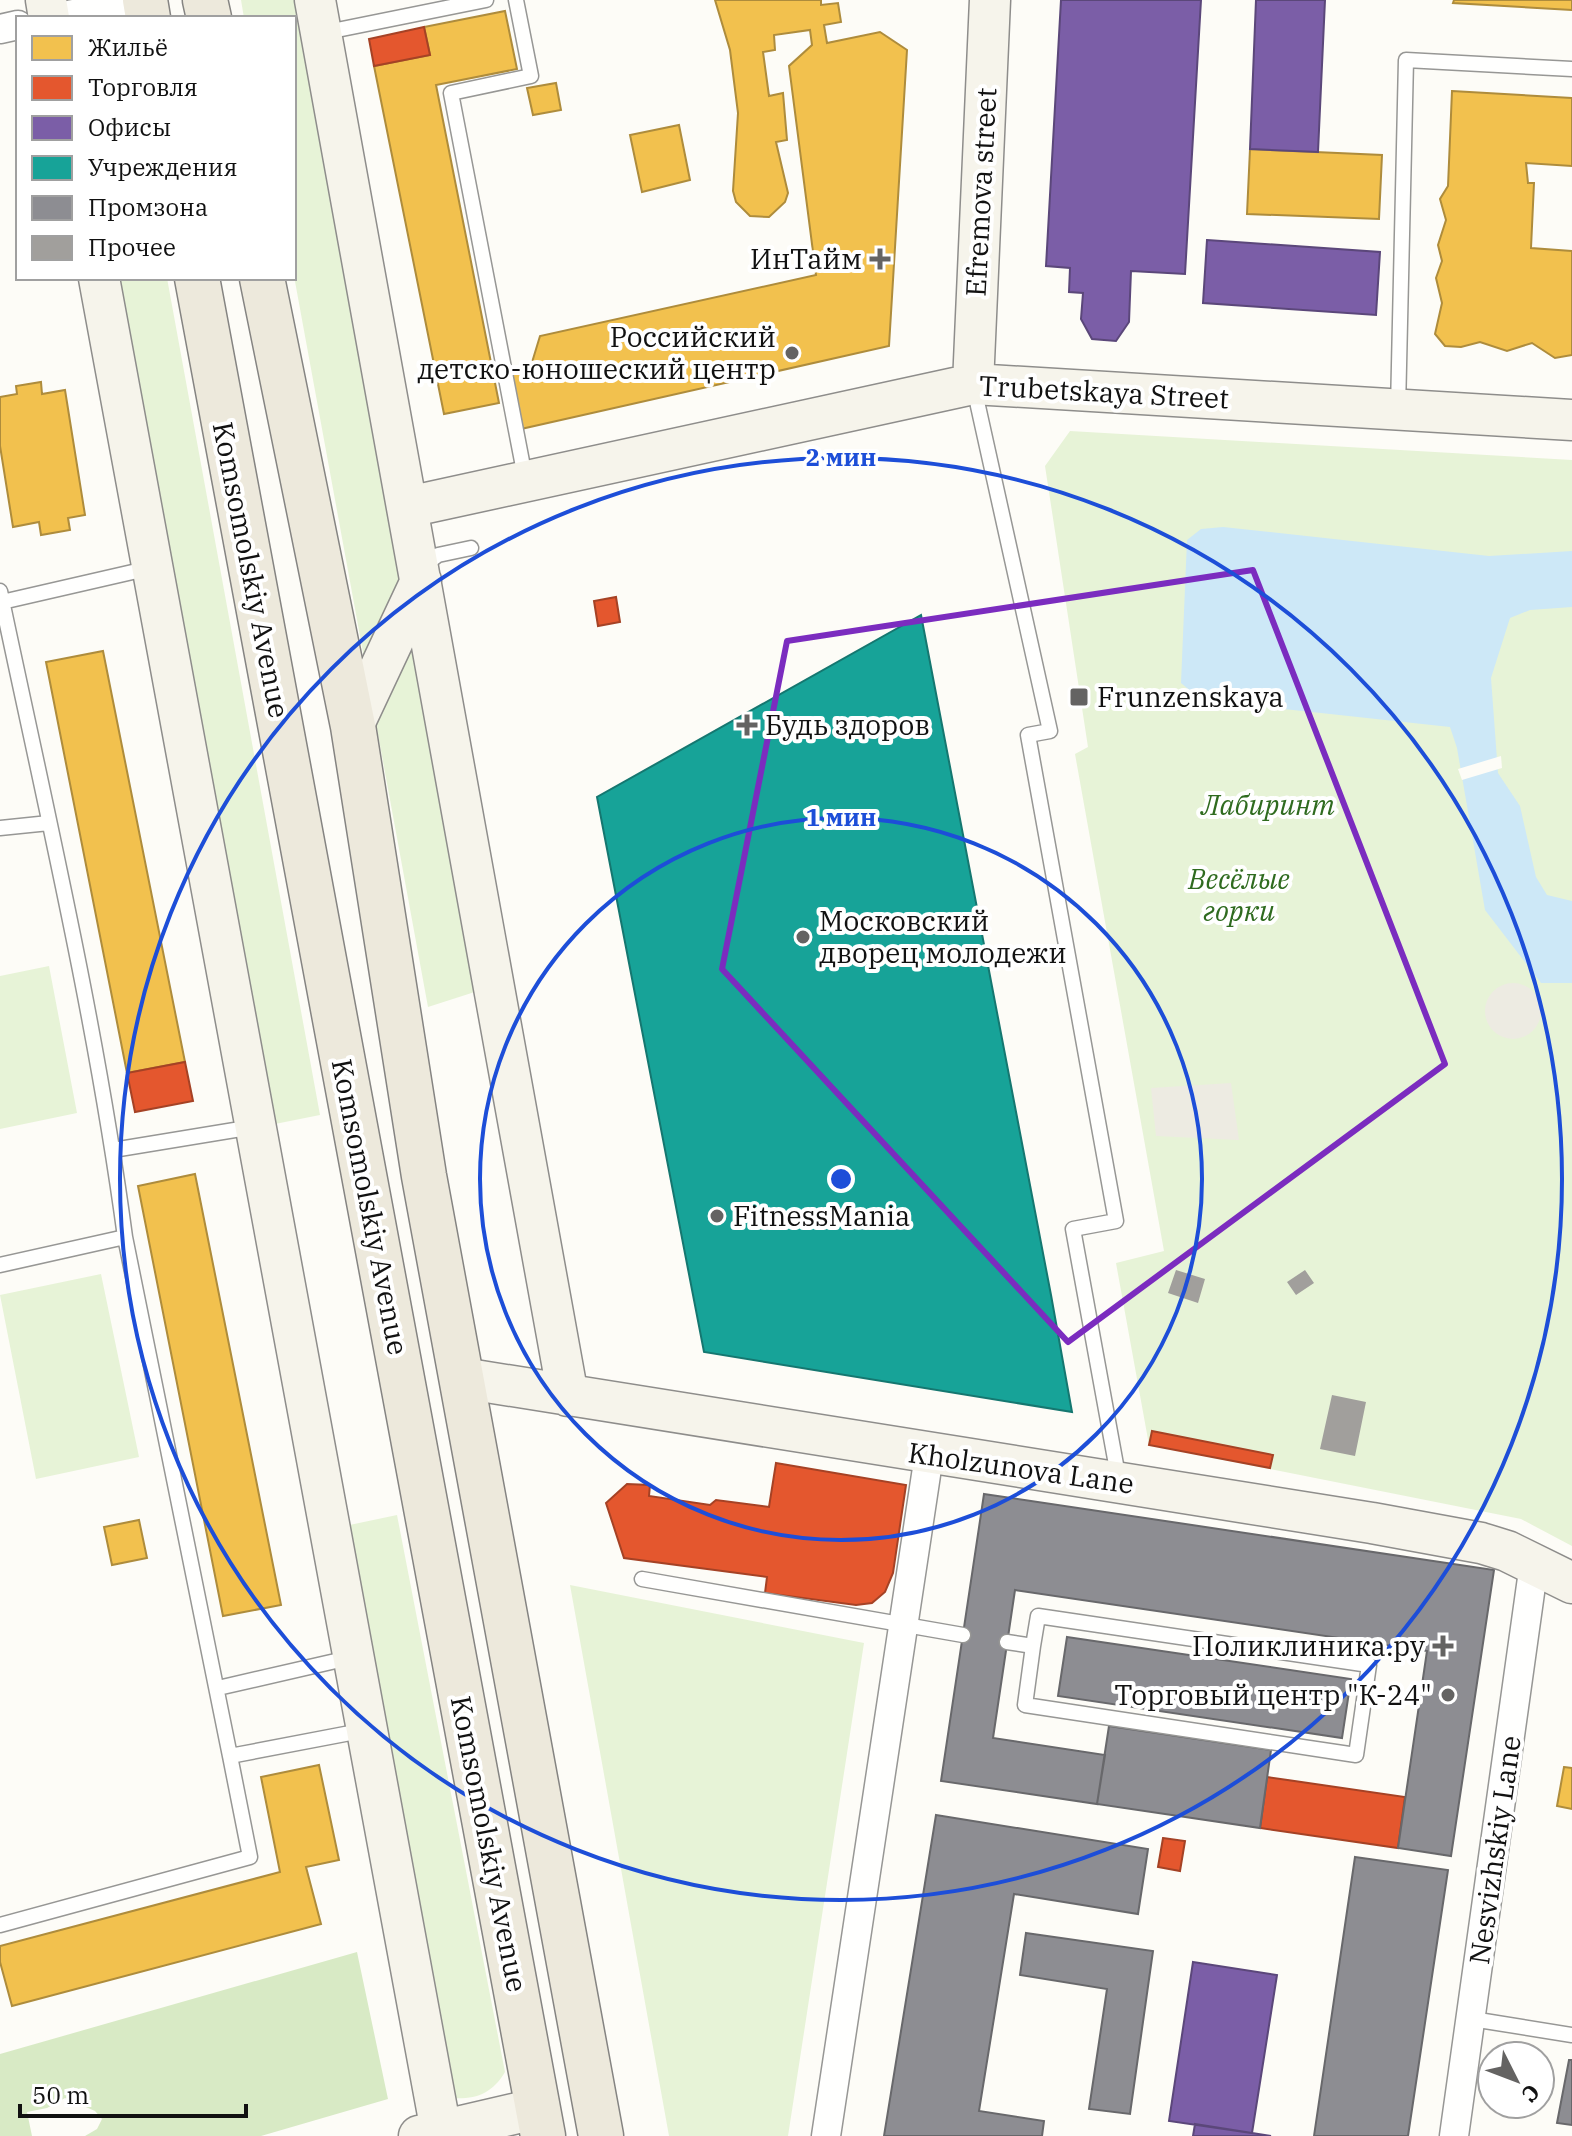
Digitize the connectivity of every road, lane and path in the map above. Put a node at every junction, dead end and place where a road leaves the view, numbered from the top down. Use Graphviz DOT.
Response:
graph roads {
  1 [pos="145,0"];
  2 [pos="486,0"];
  3 [pos="516,0"];
  4 [pos="990,0"];
  5 [pos="61,16"];
  6 [pos="318,17"];
  7 [pos="1572,69"];
  8 [pos="99,280"];
  9 [pos="197,280"];
  10 [pos="262,280"];
  11 [pos="973,384"];
  12 [pos="1398,409"];
  13 [pos="1572,420"];
  14 [pos="526,481"];
  15 [pos="408,507"];
  16 [pos="471,548"];
  17 [pos="152,568"];
  18 [pos="420,576"];
  19 [pos="1,596"];
  20 [pos="4,627"];
  21 [pos="353,726"];
  22 [pos="49,823"];
  23 [pos="0,828"];
  24 [pos="253,1127"];
  25 [pos="113,1150"];
  26 [pos="125,1237"];
  27 [pos="0,1265"];
  28 [pos="462,1378"];
  29 [pos="568,1396"];
  30 [pos="929,1455"];
  31 [pos="1119,1482"];
  32 [pos="1534,1564"];
  33 [pos="642,1579"];
  34 [pos="1572,1583"];
  35 [pos="904,1625"];
  36 [pos="963,1635"];
  37 [pos="1007,1642"];
  38 [pos="1033,1646"];
  39 [pos="353,1657"];
  40 [pos="218,1688"];
  41 [pos="367,1730"];
  42 [pos="230,1756"];
  43 [pos="0,1925"];
  44 [pos="1472,2019"];
  45 [pos="1572,2035"];
  46 [pos="541,2122"];
  47 [pos="430,2134"];
  48 [pos="601,2136"];
  49 [pos="826,2136"];
  50 [pos="1454,2136"];
  1 -- 5 [label="street"];
  2 -- 6 [label="lane"];
  3 -- 14 [label="lane"];
  4 -- 11 [label="street, Efremova street"];
  6 -- 15 [label="street"];
  7 -- 12 [label="lane"];
  8 -- 17 [label="street"];
  9 -- 46 [label="main road, Komsomolskiy Avenue"];
  10 -- 21 [label="main road, Komsomolskiy Avenue"];
  11 -- 12 [label="street, Trubetskaya Street"];
  11 -- 14 [label="street, Trubetskaya Street"];
  11 -- 31 [label="lane"];
  12 -- 13 [label="street, Trubetskaya Street"];
  14 -- 15 [label="street, Trubetskaya Street"];
  15 -- 18 [label="street"];
  16 -- 18 [label="lane"];
  17 -- 19 [label="lane"];
  17 -- 24 [label="street"];
  18 -- 21 [label="street"];
  18 -- 29 [label="street"];
  19 -- 20 [label="lane"];
  20 -- 22 [label="lane"];
  21 -- 28 [label="main road, Komsomolskiy Avenue"];
  22 -- 23 [label="lane"];
  22 -- 25 [label="lane"];
  24 -- 25 [label="lane"];
  24 -- 39 [label="street"];
  25 -- 26 [label="lane"];
  26 -- 27 [label="lane"];
  26 -- 40 [label="lane"];
  28 -- 29 [label="street, Kholzunova Lane"];
  28 -- 48 [label="main road, Komsomolskiy Avenue"];
  29 -- 30 [label="street, Kholzunova Lane"];
  30 -- 31 [label="street, Kholzunova Lane"];
  30 -- 35 [label="street"];
  31 -- 32 [label="street, Kholzunova Lane"];
  32 -- 34 [label="street, Kholzunova Lane"];
  32 -- 44 [label="street, Nesvizhskiy Lane"];
  33 -- 35 [label="lane"];
  35 -- 36 [label="lane"];
  35 -- 49 [label="street"];
  37 -- 38 [label="lane"];
  38 -- 38 [label="lane"];
  39 -- 40 [label="lane"];
  39 -- 41 [label="street"];
  40 -- 42 [label="lane"];
  41 -- 42 [label="lane"];
  41 -- 47 [label="street"];
  42 -- 43 [label="lane"];
  44 -- 45 [label="lane"];
  44 -- 50 [label="street, Nesvizhskiy Lane"];
  46 -- 47 [label="street"];
}
